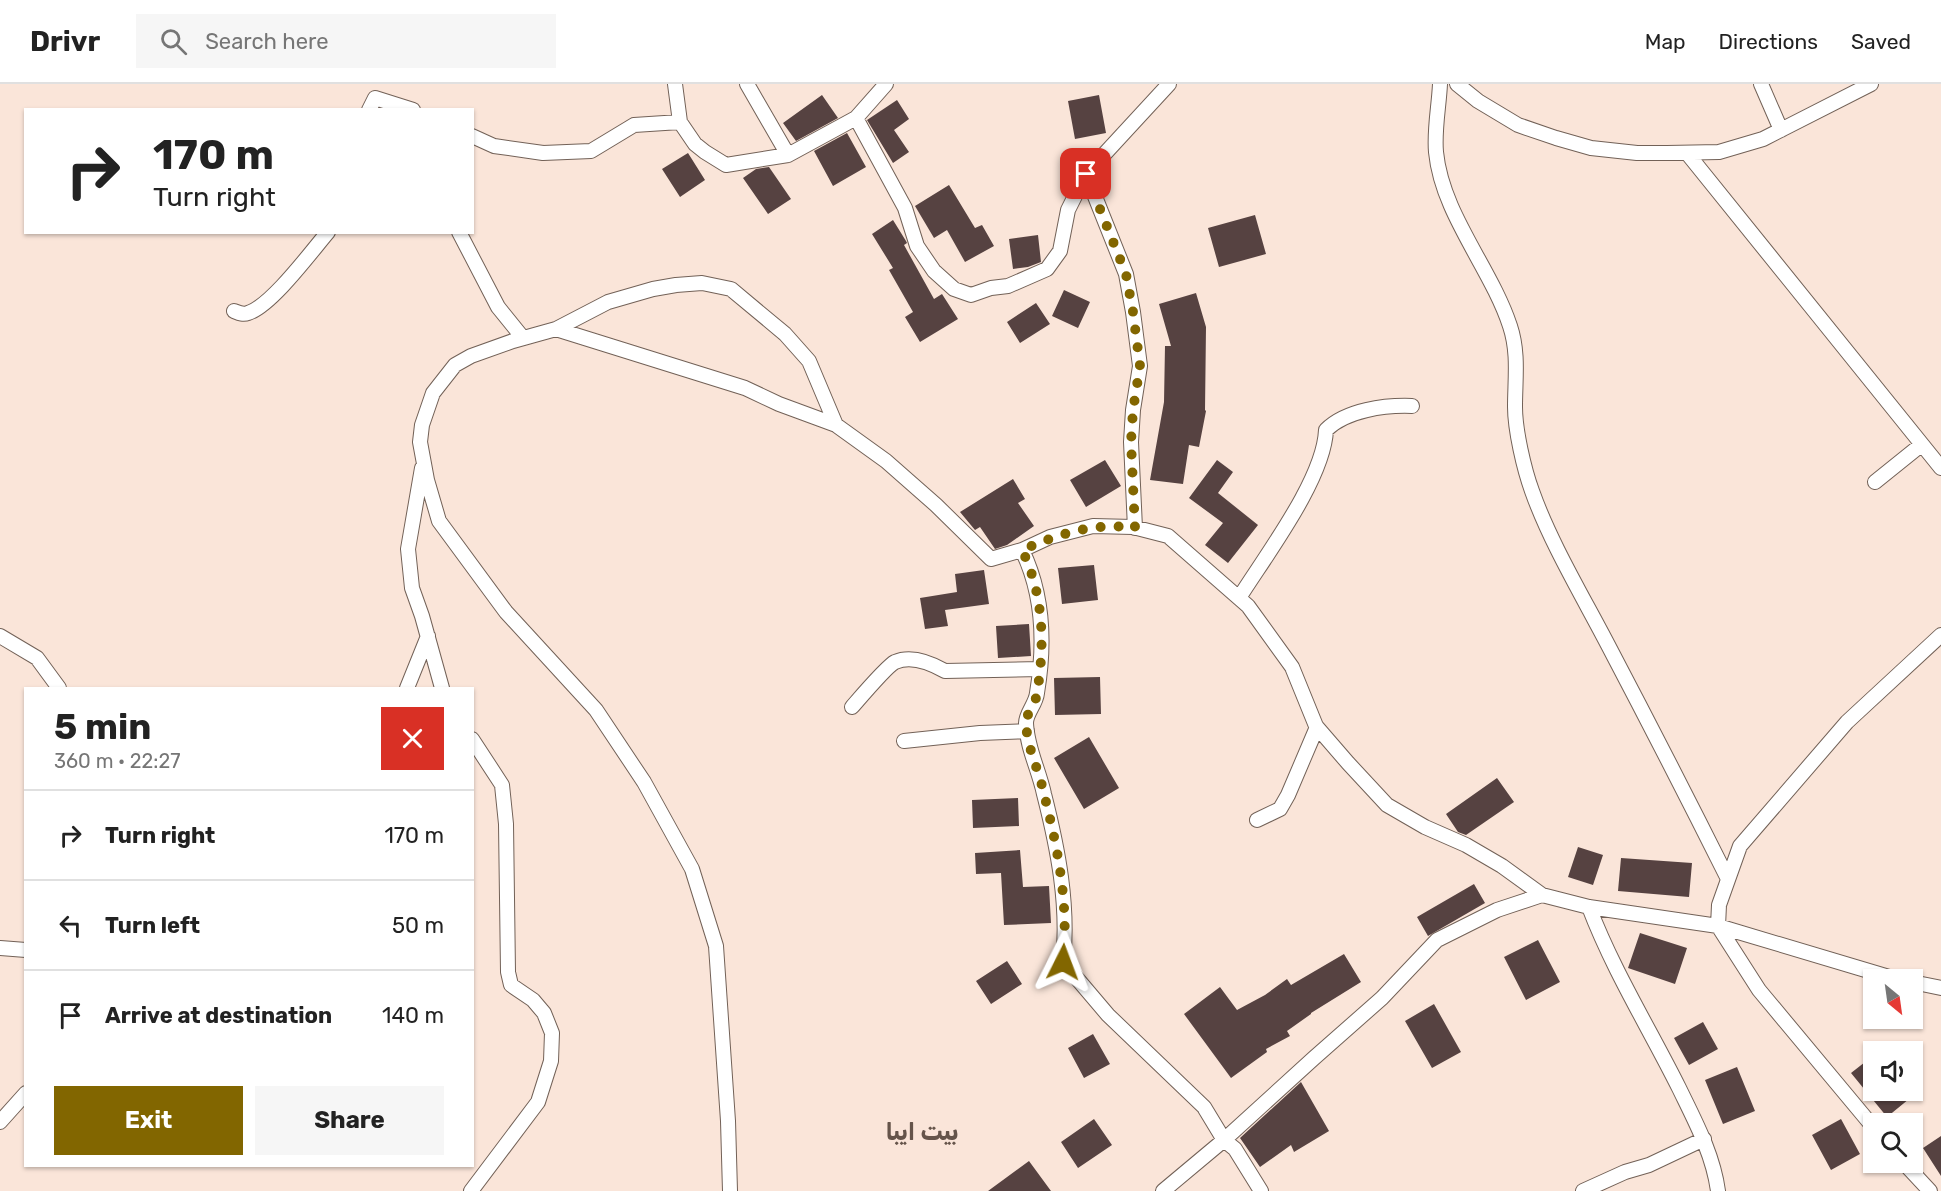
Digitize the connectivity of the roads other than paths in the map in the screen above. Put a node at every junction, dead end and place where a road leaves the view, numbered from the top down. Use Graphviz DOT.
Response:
graph roads {
  1 [pos="675,84"];
  2 [pos="747,84"];
  3 [pos="1169,84"];
  4 [pos="1440,84"];
  5 [pos="1457,84"];
  6 [pos="1761,84"];
  7 [pos="1871,84"];
  8 [pos="884,86"];
  9 [pos="370,108"];
  10 [pos="407,108"];
  11 [pos="856,118"];
  12 [pos="680,122"];
  13 [pos="1781,130"];
  14 [pos="474,137"];
  15 [pos="1687,153"];
  16 [pos="788,155"];
  17 [pos="1086,174"];
  18 [pos="326,234"];
  19 [pos="460,234"];
  20 [pos="234,311"];
  21 [pos="556,329"];
  22 [pos="523,338"];
  23 [pos="1412,406"];
  24 [pos="836,426"];
  25 [pos="1921,445"];
  26 [pos="423,463"];
  27 [pos="1941,468"];
  28 [pos="1875,482"];
  29 [pos="1135,528"];
  30 [pos="1022,550"];
  31 [pos="1239,598"];
  32 [pos="1941,635"];
  33 [pos="0,636"];
  34 [pos="428,636"];
  35 [pos="1040,669"];
  36 [pos="58,687"];
  37 [pos="406,687"];
  38 [pos="442,687"];
  39 [pos="852,707"];
  40 [pos="1317,727"];
  41 [pos="1027,731"];
  42 [pos="904,741"];
  43 [pos="474,742"];
  44 [pos="1257,820"];
  45 [pos="1728,879"];
  46 [pos="1542,895"];
  47 [pos="1589,907"];
  48 [pos="1718,926"];
  49 [pos="0,948"];
  50 [pos="24,950"];
  51 [pos="1863,969"];
  52 [pos="1923,984"];
  53 [pos="1941,988"];
  54 [pos="24,1095"];
  55 [pos="1863,1115"];
  56 [pos="0,1122"];
  57 [pos="1704,1139"];
  58 [pos="1224,1140"];
  59 [pos="1913,1173"];
  60 [pos="471,1191"];
  61 [pos="730,1191"];
  62 [pos="1163,1191"];
  63 [pos="1261,1191"];
  64 [pos="1583,1191"];
  65 [pos="1718,1191"];
  66 [pos="1930,1191"];
  1 -- 12 [label="street"];
  2 -- 16 [label="street"];
  3 -- 17 [label="street"];
  4 -- 45 [label="street"];
  5 -- 15 [label="street"];
  6 -- 13 [label="street"];
  7 -- 13 [label="street"];
  8 -- 11 [label="street"];
  9 -- 10 [label="street"];
  11 -- 16 [label="street"];
  11 -- 17 [label="street"];
  12 -- 14 [label="street"];
  12 -- 16 [label="street"];
  13 -- 15 [label="street"];
  15 -- 25 [label="street"];
  17 -- 29 [label="street"];
  18 -- 20 [label="street"];
  19 -- 22 [label="street"];
  21 -- 22 [label="street"];
  21 -- 24 [label="street"];
  21 -- 24 [label="street"];
  22 -- 26 [label="street"];
  23 -- 31 [label="street"];
  24 -- 30 [label="street"];
  25 -- 27 [label="street"];
  25 -- 28 [label="street"];
  26 -- 34 [label="street"];
  26 -- 61 [label="street"];
  29 -- 30 [label="street"];
  29 -- 31 [label="street"];
  30 -- 35 [label="street"];
  31 -- 40 [label="street"];
  32 -- 45 [label="street"];
  33 -- 36 [label="street"];
  34 -- 37 [label="street"];
  34 -- 38 [label="street"];
  35 -- 39 [label="street"];
  35 -- 41 [label="street"];
  40 -- 44 [label="street"];
  40 -- 46 [label="street"];
  41 -- 42 [label="street"];
  41 -- 58 [label="street"];
  43 -- 60 [label="street"];
  45 -- 48 [label="street"];
  46 -- 47 [label="street"];
  46 -- 58 [label="street"];
  47 -- 48 [label="street"];
  47 -- 57 [label="street"];
  48 -- 51 [label="street"];
  48 -- 55 [label="street"];
  49 -- 50 [label="street"];
  52 -- 53 [label="street"];
  54 -- 56 [label="street"];
  57 -- 64 [label="street"];
  57 -- 65 [label="street"];
  58 -- 62 [label="street"];
  58 -- 63 [label="street"];
  59 -- 66 [label="street"];
}
